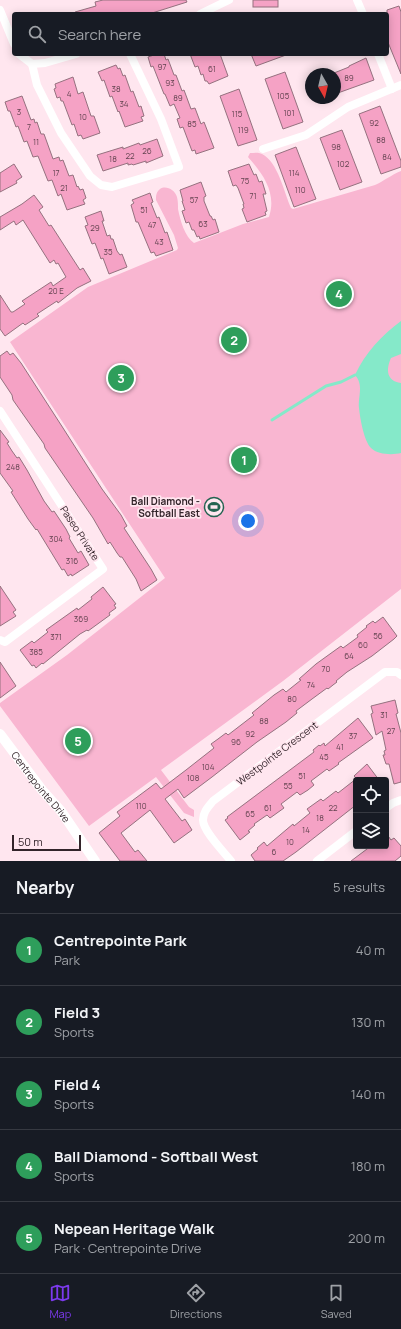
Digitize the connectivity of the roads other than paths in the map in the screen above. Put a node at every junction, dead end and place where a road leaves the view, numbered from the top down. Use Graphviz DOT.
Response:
graph roads {
  1 [pos="230,0"];
  2 [pos="357,0"];
  3 [pos="0,10"];
  4 [pos="204,12"];
  5 [pos="362,12"];
  6 [pos="12,39"];
  7 [pos="22,56"];
  8 [pos="69,56"];
  9 [pos="131,56"];
  10 [pos="379,56"];
  11 [pos="32,64"];
  12 [pos="401,85"];
  13 [pos="392,89"];
  14 [pos="263,149"];
  15 [pos="0,411"];
  16 [pos="0,640"];
  17 [pos="401,675"];
  18 [pos="0,734"];
  19 [pos="401,800"];
  20 [pos="389,806"];
  21 [pos="353,833"];
  22 [pos="95,861"];
  23 [pos="231,861"];
  24 [pos="318,861"];
  1 -- 4 [label="street"];
  2 -- 5 [label="street"];
  3 -- 6 [label="street"];
  7 -- 11 [label="street"];
  8 -- 11 [label="street"];
  9 -- 11 [label="street"];
  10 -- 13 [label="street"];
  12 -- 13 [label="street"];
  13 -- 14 [label="street"];
  15 -- 16 [label="street, Paseo Private"];
  17 -- 23 [label="street, Westpointe Crescent"];
  18 -- 22 [label="street, Centrepointe Drive"];
  19 -- 20 [label="street"];
  21 -- 24 [label="street"];
}
